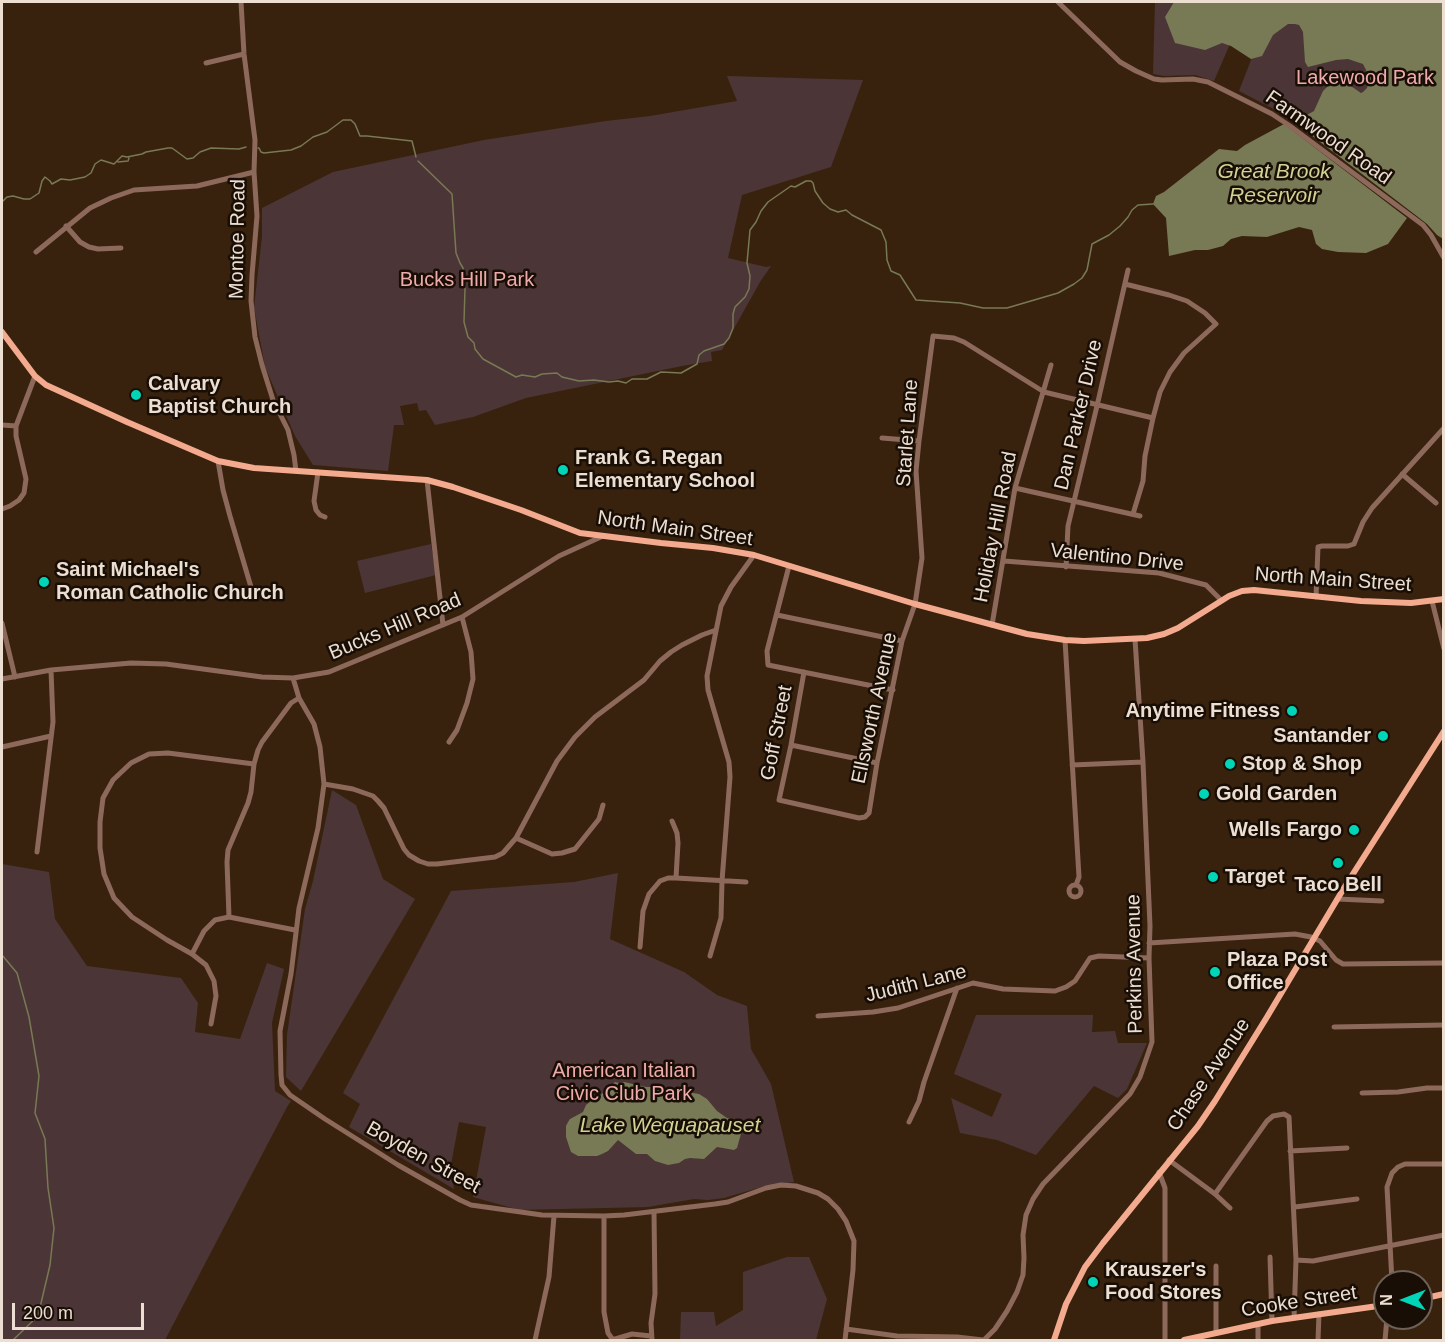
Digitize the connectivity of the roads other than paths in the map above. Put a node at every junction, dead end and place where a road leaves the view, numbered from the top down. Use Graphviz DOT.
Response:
graph roads {
  1 [pos="241,2"];
  2 [pos="1058,2"];
  3 [pos="244,54"];
  4 [pos="206,63"];
  5 [pos="254,172"];
  6 [pos="66,226"];
  7 [pos="121,248"];
  8 [pos="36,252"];
  9 [pos="1443,258"];
  10 [pos="1128,270"];
  11 [pos="1125,284"];
  12 [pos="2,332"];
  13 [pos="1051,365"];
  14 [pos="35,376"];
  15 [pos="1044,392"];
  16 [pos="1098,406"];
  17 [pos="1152,418"];
  18 [pos="2,425"];
  19 [pos="16,426"];
  20 [pos="1443,428"];
  21 [pos="882,438"];
  22 [pos="919,441"];
  23 [pos="218,461"];
  24 [pos="296,471"];
  25 [pos="318,472"];
  26 [pos="1402,474"];
  27 [pos="427,480"];
  28 [pos="1015,488"];
  29 [pos="1074,501"];
  30 [pos="1436,503"];
  31 [pos="2,509"];
  32 [pos="1133,514"];
  33 [pos="1140,516"];
  34 [pos="325,517"];
  35 [pos="603,536"];
  36 [pos="754,555"];
  37 [pos="1004,561"];
  38 [pos="789,566"];
  39 [pos="1066,567"];
  40 [pos="251,587"];
  41 [pos="1316,597"];
  42 [pos="1443,599"];
  43 [pos="1221,600"];
  44 [pos="1432,601"];
  45 [pos="915,604"];
  46 [pos="777,615"];
  47 [pos="462,617"];
  48 [pos="2,623"];
  49 [pos="443,625"];
  50 [pos="992,625"];
  51 [pos="716,630"];
  52 [pos="1135,639"];
  53 [pos="1065,640"];
  54 [pos="902,641"];
  55 [pos="1443,649"];
  56 [pos="51,670"];
  57 [pos="804,672"];
  58 [pos="15,677"];
  59 [pos="293,678"];
  60 [pos="2,679"];
  61 [pos="893,690"];
  62 [pos="299,698"];
  63 [pos="1443,731"];
  64 [pos="51,736"];
  65 [pos="450,742"];
  66 [pos="791,745"];
  67 [pos="2,747"];
  68 [pos="1143,762"];
  69 [pos="877,763"];
  70 [pos="254,764"];
  71 [pos="1072,765"];
  72 [pos="324,784"];
  73 [pos="603,805"];
  74 [pos="865,817"];
  75 [pos="672,821"];
  76 [pos="516,838"];
  77 [pos="37,852"];
  78 [pos="676,878"];
  79 [pos="722,881"];
  80 [pos="746,882"];
  81 [pos="1076,885"];
  82 [pos="1337,899"];
  83 [pos="1382,901"];
  84 [pos="229,917"];
  85 [pos="295,930"];
  86 [pos="1314,938"];
  87 [pos="1149,943"];
  88 [pos="640,947"];
  89 [pos="192,954"];
  90 [pos="710,956"];
  91 [pos="1149,958"];
  92 [pos="1443,963"];
  93 [pos="957,988"];
  94 [pos="818,1016"];
  95 [pos="211,1024"];
  96 [pos="1443,1025"];
  97 [pos="1334,1027"];
  98 [pos="1443,1088"];
  99 [pos="1362,1094"];
  100 [pos="909,1122"];
  101 [pos="1347,1148"];
  102 [pos="1290,1151"];
  103 [pos="1169,1160"];
  104 [pos="1443,1164"];
  105 [pos="1159,1172"];
  106 [pos="1215,1194"];
  107 [pos="1357,1199"];
  108 [pos="1295,1207"];
  109 [pos="1230,1208"];
  110 [pos="654,1212"];
  111 [pos="554,1216"];
  112 [pos="604,1216"];
  113 [pos="1443,1235"];
  114 [pos="1391,1246"];
  115 [pos="1270,1257"];
  116 [pos="1296,1260"];
  117 [pos="1216,1266"];
  118 [pos="1392,1270"];
  119 [pos="1373,1307"];
  120 [pos="1319,1314"];
  121 [pos="1294,1318"];
  122 [pos="1272,1321"];
  123 [pos="1258,1324"];
  124 [pos="846,1329"];
  125 [pos="1216,1333"];
  126 [pos="652,1338"];
  127 [pos="908,1338"];
  128 [pos="1201,1339"];
  129 [pos="536,1340"];
  130 [pos="612,1340"];
  131 [pos="845,1341"];
  132 [pos="983,1341"];
  133 [pos="1054,1341"];
  134 [pos="1165,1341"];
  135 [pos="1184,1341"];
  136 [pos="1258,1341"];
  137 [pos="1318,1341"];
  1 -- 3 [label="street, Montoe Road"];
  2 -- 9 [label="street, Farmwood Road"];
  3 -- 4 [label="street"];
  3 -- 5 [label="street, Montoe Road"];
  5 -- 6 [label="street"];
  5 -- 24 [label="street, Montoe Road"];
  6 -- 7 [label="street"];
  6 -- 8 [label="street"];
  10 -- 11 [label="street, Dan Parker Drive"];
  11 -- 16 [label="street, Dan Parker Drive"];
  11 -- 17 [label="street"];
  12 -- 14 [label="main road, North Main Street"];
  13 -- 15 [label="street, Holiday Hill Road"];
  14 -- 19 [label="street"];
  14 -- 23 [label="main road, North Main Street"];
  15 -- 16 [label="street"];
  15 -- 22 [label="street, Starlet Lane"];
  15 -- 28 [label="street, Holiday Hill Road"];
  16 -- 17 [label="street"];
  16 -- 29 [label="street, Dan Parker Drive"];
  17 -- 32 [label="street"];
  18 -- 19 [label="street"];
  19 -- 31 [label="street"];
  20 -- 26 [label="street"];
  21 -- 22 [label="street"];
  22 -- 45 [label="street, Starlet Lane"];
  23 -- 24 [label="main road, North Main Street"];
  23 -- 40 [label="street"];
  24 -- 25 [label="main road, North Main Street"];
  25 -- 27 [label="main road, North Main Street"];
  25 -- 34 [label="street"];
  26 -- 30 [label="street"];
  26 -- 41 [label="street"];
  27 -- 35 [label="main road, North Main Street"];
  27 -- 49 [label="street"];
  28 -- 29 [label="street"];
  28 -- 37 [label="street, Holiday Hill Road"];
  29 -- 32 [label="street"];
  29 -- 39 [label="street, Dan Parker Drive"];
  32 -- 33 [label="street"];
  35 -- 36 [label="main road, North Main Street"];
  35 -- 47 [label="street, Bucks Hill Road"];
  36 -- 38 [label="main road, North Main Street"];
  36 -- 51 [label="street"];
  37 -- 39 [label="street, Valentino Drive"];
  37 -- 50 [label="street, Holiday Hill Road"];
  38 -- 45 [label="main road, North Main Street"];
  38 -- 46 [label="street"];
  39 -- 43 [label="street, Valentino Drive"];
  41 -- 43 [label="main road, North Main Street"];
  41 -- 44 [label="main road, North Main Street"];
  42 -- 44 [label="main road, North Main Street"];
  43 -- 52 [label="main road, North Main Street"];
  44 -- 55 [label="street"];
  45 -- 50 [label="main road, North Main Street"];
  45 -- 54 [label="street, Ellsworth Avenue"];
  46 -- 54 [label="street"];
  46 -- 57 [label="street"];
  47 -- 49 [label="street, Bucks Hill Road"];
  47 -- 65 [label="street"];
  48 -- 58 [label="street"];
  49 -- 59 [label="street, Bucks Hill Road"];
  50 -- 53 [label="main road, North Main Street"];
  51 -- 76 [label="street"];
  51 -- 79 [label="street"];
  52 -- 53 [label="main road, North Main Street"];
  52 -- 68 [label="street, Perkins Avenue"];
  53 -- 71 [label="street"];
  54 -- 61 [label="street, Ellsworth Avenue"];
  56 -- 58 [label="street, Bucks Hill Road"];
  56 -- 59 [label="street, Bucks Hill Road"];
  56 -- 64 [label="street"];
  57 -- 61 [label="street"];
  57 -- 66 [label="street, Goff Street"];
  58 -- 60 [label="street, Bucks Hill Road"];
  59 -- 62 [label="street, Boyden Street"];
  61 -- 69 [label="street, Ellsworth Avenue"];
  62 -- 70 [label="street"];
  62 -- 72 [label="street, Boyden Street"];
  63 -- 82 [label="main road, Chase Avenue"];
  64 -- 67 [label="street"];
  64 -- 77 [label="street"];
  66 -- 69 [label="street"];
  66 -- 74 [label="street, Goff Street"];
  68 -- 71 [label="street"];
  68 -- 87 [label="street, Perkins Avenue"];
  69 -- 74 [label="street, Ellsworth Avenue"];
  70 -- 84 [label="street"];
  70 -- 89 [label="street"];
  71 -- 81 [label="street"];
  72 -- 76 [label="street"];
  72 -- 85 [label="street, Boyden Street"];
  73 -- 76 [label="street"];
  75 -- 78 [label="street"];
  78 -- 79 [label="street"];
  78 -- 88 [label="street"];
  79 -- 80 [label="street"];
  79 -- 90 [label="street"];
  82 -- 83 [label="street"];
  82 -- 86 [label="main road, Chase Avenue"];
  84 -- 85 [label="street"];
  84 -- 89 [label="street"];
  85 -- 111 [label="street, Boyden Street"];
  86 -- 87 [label="street"];
  86 -- 92 [label="street"];
  86 -- 103 [label="main road, Chase Avenue"];
  87 -- 91 [label="street, Perkins Avenue"];
  89 -- 95 [label="street"];
  91 -- 93 [label="street, Judith Lane"];
  91 -- 132 [label="street, Perkins Avenue"];
  93 -- 94 [label="street, Judith Lane"];
  93 -- 100 [label="street"];
  96 -- 97 [label="street"];
  98 -- 99 [label="street"];
  101 -- 102 [label="street"];
  102 -- 106 [label="street"];
  102 -- 108 [label="street"];
  103 -- 105 [label="main road, Chase Avenue"];
  103 -- 106 [label="street"];
  104 -- 114 [label="street"];
  105 -- 133 [label="main road, Chase Avenue"];
  105 -- 134 [label="street"];
  106 -- 109 [label="street"];
  107 -- 108 [label="street"];
  108 -- 116 [label="street"];
  110 -- 112 [label="street, Boyden Street"];
  110 -- 124 [label="street, Boyden Street"];
  110 -- 126 [label="street"];
  111 -- 112 [label="street, Boyden Street"];
  111 -- 129 [label="street"];
  112 -- 130 [label="street"];
  113 -- 114 [label="street"];
  114 -- 116 [label="street"];
  114 -- 118 [label="street"];
  115 -- 122 [label="street"];
  116 -- 121 [label="street"];
  117 -- 125 [label="street"];
  119 -- 120 [label="main road, Cooke Street"];
  120 -- 121 [label="main road, Cooke Street"];
  120 -- 137 [label="street"];
  121 -- 122 [label="main road, Cooke Street"];
  122 -- 123 [label="main road, Cooke Street"];
  123 -- 125 [label="main road, Cooke Street"];
  123 -- 136 [label="street"];
  124 -- 127 [label="street"];
  124 -- 131 [label="street, Boyden Street"];
  125 -- 128 [label="main road, Cooke Street"];
  126 -- 130 [label="street"];
  127 -- 132 [label="street"];
  128 -- 135 [label="main road, Cooke Street"];
}
